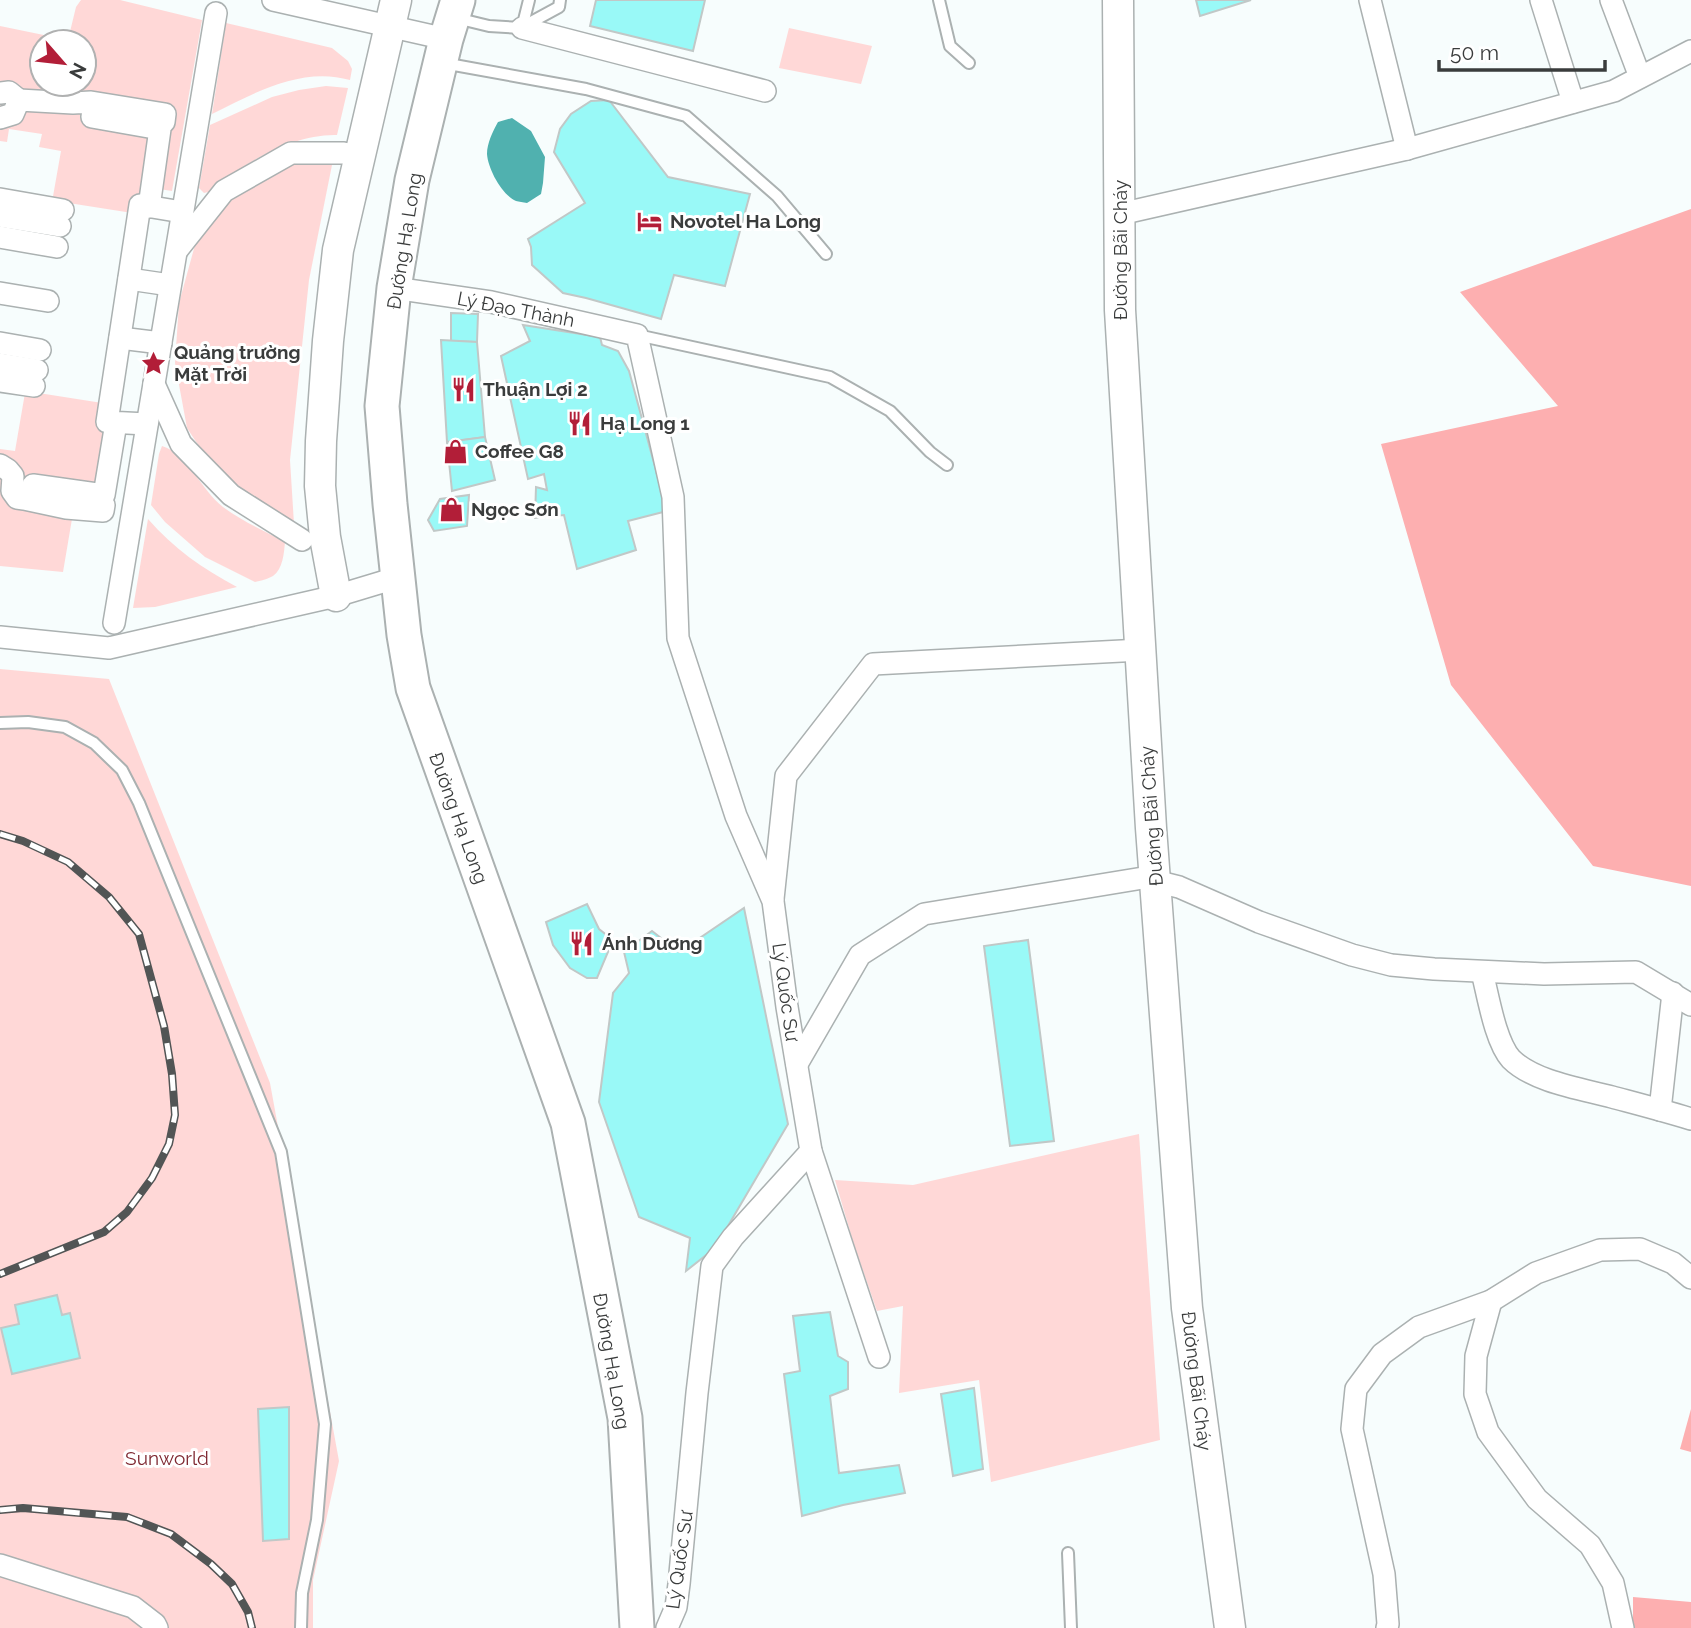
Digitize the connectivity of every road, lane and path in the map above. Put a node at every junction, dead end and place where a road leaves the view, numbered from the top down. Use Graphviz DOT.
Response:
graph roads {
  1 [pos="273,0"];
  2 [pos="529,0"];
  3 [pos="560,0"];
  4 [pos="939,0"];
  5 [pos="1118,0"];
  6 [pos="1370,0"];
  7 [pos="1541,0"];
  8 [pos="1611,0"];
  9 [pos="216,13"];
  10 [pos="393,14"];
  11 [pos="522,28"];
  12 [pos="449,30"];
  13 [pos="1691,51"];
  14 [pos="969,63"];
  15 [pos="1640,77"];
  16 [pos="765,91"];
  17 [pos="10,96"];
  18 [pos="1573,102"];
  19 [pos="0,118"];
  20 [pos="1407,149"];
  21 [pos="344,153"];
  22 [pos="0,199"];
  23 [pos="149,207"];
  24 [pos="182,212"];
  25 [pos="1120,214"];
  26 [pos="0,216"];
  27 [pos="60,228"];
  28 [pos="0,237"];
  29 [pos="176,252"];
  30 [pos="826,254"];
  31 [pos="129,279"];
  32 [pos="170,285"];
  33 [pos="394,288"];
  34 [pos="0,293"];
  35 [pos="48,301"];
  36 [pos="637,335"];
  37 [pos="120,338"];
  38 [pos="161,342"];
  39 [pos="0,343"];
  40 [pos="0,364"];
  41 [pos="37,369"];
  42 [pos="0,381"];
  43 [pos="154,384"];
  44 [pos="116,423"];
  45 [pos="147,424"];
  46 [pos="947,465"];
  47 [pos="0,466"];
  48 [pos="6,496"];
  49 [pos="302,540"];
  50 [pos="398,577"];
  51 [pos="336,596"];
  52 [pos="114,623"];
  53 [pos="0,637"];
  54 [pos="1141,650"];
  55 [pos="0,723"];
  56 [pos="1155,881"];
  57 [pos="773,901"];
  58 [pos="1482,972"];
  59 [pos="1673,993"];
  60 [pos="1691,1005"];
  61 [pos="797,1064"];
  62 [pos="1660,1110"];
  63 [pos="1691,1119"];
  64 [pos="811,1151"];
  65 [pos="1691,1278"];
  66 [pos="1491,1301"];
  67 [pos="879,1357"];
  68 [pos="1068,1553"];
  69 [pos="0,1566"];
  70 [pos="157,1628"];
  71 [pos="301,1628"];
  72 [pos="637,1628"];
  73 [pos="667,1628"];
  74 [pos="1071,1628"];
  75 [pos="1230,1628"];
  76 [pos="1387,1628"];
  77 [pos="1623,1628"];
  1 -- 10 [label="street"];
  2 -- 11 [label="lane"];
  3 -- 11 [label="lane"];
  4 -- 14 [label="lane"];
  5 -- 25 [label="main road, Đường Bãi Cháy"];
  6 -- 20 [label="street"];
  7 -- 18 [label="street"];
  8 -- 15 [label="street"];
  9 -- 24 [label="street"];
  10 -- 12 [label="street"];
  10 -- 51 [label="main road"];
  11 -- 12 [label="lane"];
  11 -- 16 [label="street"];
  12 -- 30 [label="lane"];
  12 -- 33 [label="main road, Đường Hạ Long"];
  13 -- 15 [label="street"];
  15 -- 18 [label="street"];
  17 -- 19 [label="street"];
  17 -- 23 [label="street"];
  18 -- 20 [label="street"];
  20 -- 25 [label="street"];
  21 -- 29 [label="street"];
  22 -- 27 [label="street"];
  23 -- 24 [label="street"];
  23 -- 31 [label="street"];
  24 -- 29 [label="street"];
  25 -- 54 [label="main road, Đường Bãi Cháy"];
  26 -- 27 [label="street"];
  27 -- 28 [label="street"];
  29 -- 32 [label="street"];
  31 -- 32 [label="street"];
  31 -- 37 [label="street"];
  32 -- 38 [label="street"];
  33 -- 36 [label="street, Lý Đạo Thành"];
  33 -- 50 [label="main road, Đường Hạ Long"];
  34 -- 35 [label="street"];
  36 -- 46 [label="lane"];
  36 -- 57 [label="street, Lý Quốc Sư"];
  37 -- 38 [label="street"];
  37 -- 44 [label="street"];
  38 -- 43 [label="street"];
  39 -- 41 [label="street"];
  40 -- 41 [label="street"];
  41 -- 42 [label="street"];
  43 -- 45 [label="street"];
  43 -- 49 [label="street"];
  44 -- 45 [label="street"];
  44 -- 48 [label="street"];
  45 -- 52 [label="street"];
  47 -- 48 [label="street"];
  50 -- 51 [label="street"];
  50 -- 72 [label="main road, Đường Hạ Long"];
  51 -- 53 [label="street"];
  54 -- 56 [label="main road, Đường Bãi Cháy"];
  54 -- 57 [label="street"];
  55 -- 71 [label="lane"];
  56 -- 58 [label="street"];
  56 -- 61 [label="street"];
  56 -- 75 [label="main road, Đường Bãi Cháy"];
  57 -- 61 [label="street, Lý Quốc Sư"];
  58 -- 59 [label="street"];
  58 -- 62 [label="street"];
  59 -- 60 [label="street"];
  59 -- 62 [label="street"];
  61 -- 64 [label="street, Lý Quốc Sư"];
  62 -- 63 [label="street"];
  64 -- 67 [label="street"];
  64 -- 73 [label="street, Lý Quốc Sư"];
  65 -- 66 [label="street"];
  66 -- 76 [label="street"];
  66 -- 77 [label="street"];
  68 -- 74 [label="lane"];
  69 -- 70 [label="street"];
}
